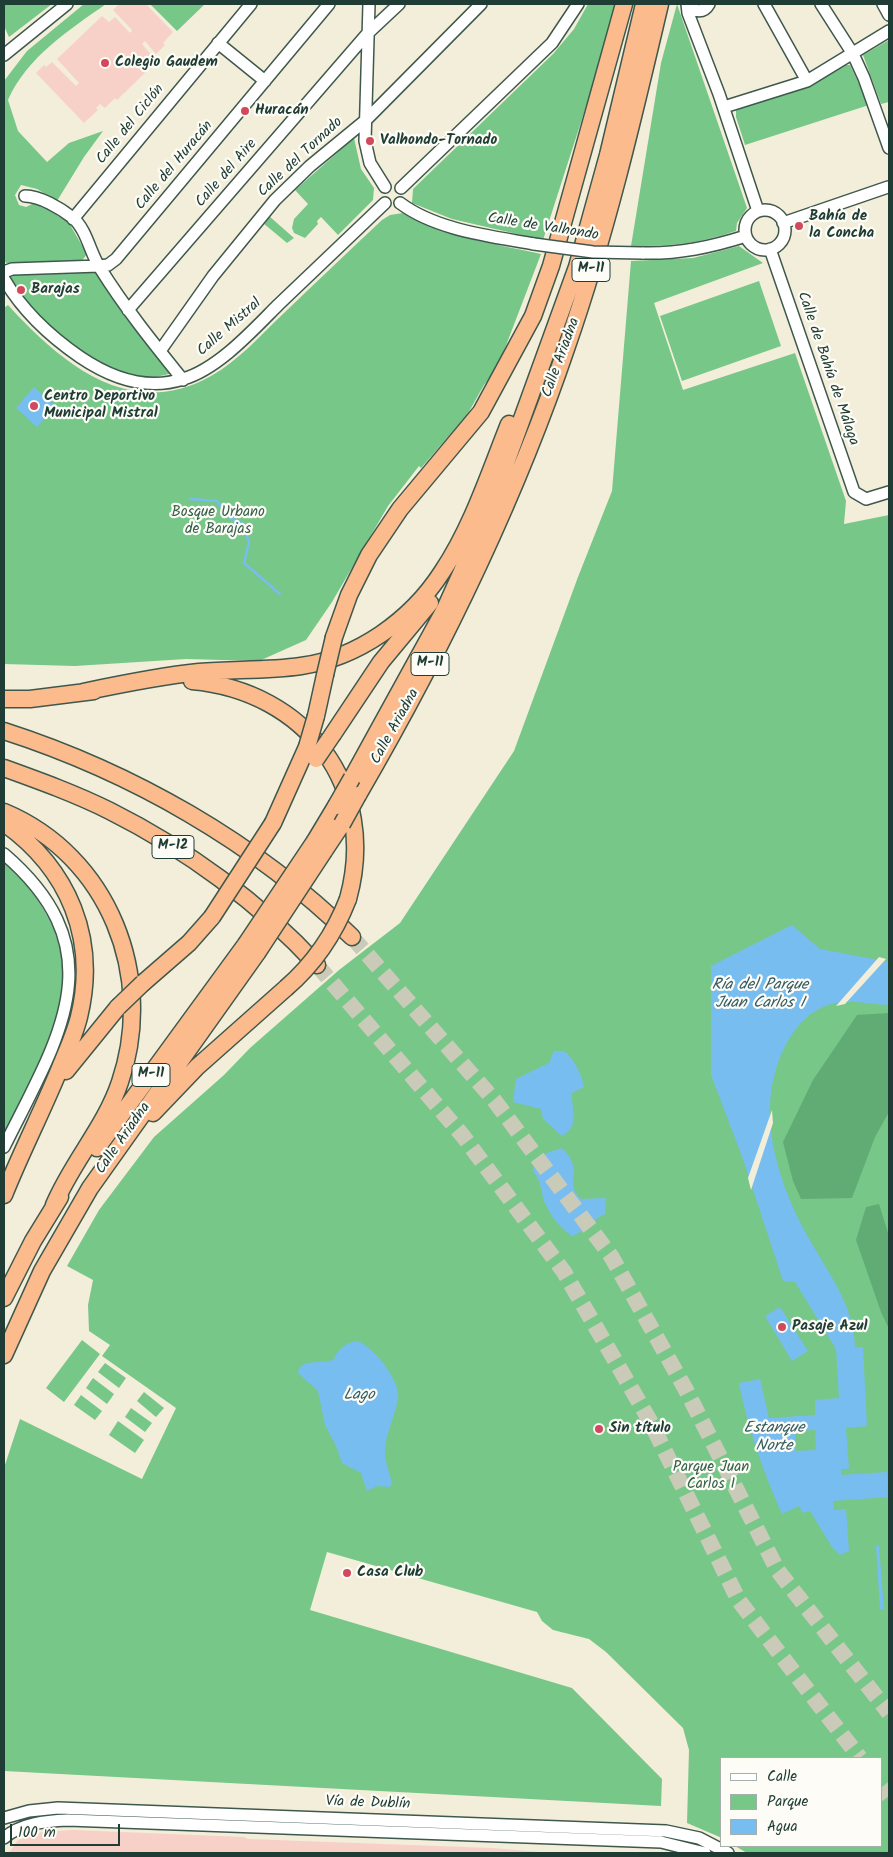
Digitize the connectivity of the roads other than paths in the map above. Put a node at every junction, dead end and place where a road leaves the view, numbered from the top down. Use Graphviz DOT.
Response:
graph roads {
  1 [pos="67,4"];
  2 [pos="251,4"];
  3 [pos="329,4"];
  4 [pos="369,4"];
  5 [pos="399,4"];
  6 [pos="482,4"];
  7 [pos="578,4"];
  8 [pos="624,4"];
  9 [pos="644,4"];
  10 [pos="660,4"];
  11 [pos="688,4"];
  12 [pos="764,4"];
  13 [pos="821,4"];
  14 [pos="883,4"];
  15 [pos="706,7"];
  16 [pos="889,15"];
  17 [pos="694,30"];
  18 [pos="889,31"];
  19 [pos="368,34"];
  20 [pos="218,43"];
  21 [pos="4,54"];
  22 [pos="853,54"];
  23 [pos="265,81"];
  24 [pos="807,81"];
  25 [pos="724,108"];
  26 [pos="366,120"];
  27 [pos="889,148"];
  28 [pos="889,184"];
  29 [pos="385,187"];
  30 [pos="400,188"];
  31 [pos="25,196"];
  32 [pos="385,203"];
  33 [pos="400,203"];
  34 [pos="758,211"];
  35 [pos="74,218"];
  36 [pos="783,224"];
  37 [pos="746,236"];
  38 [pos="770,249"];
  39 [pos="98,266"];
  40 [pos="4,272"];
  41 [pos="4,280"];
  42 [pos="128,310"];
  43 [pos="552,342"];
  44 [pos="160,351"];
  45 [pos="183,380"];
  46 [pos="511,450"];
  47 [pos="889,492"];
  48 [pos="83,692"];
  49 [pos="4,699"];
  50 [pos="4,731"];
  51 [pos="312,753"];
  52 [pos="4,768"];
  53 [pos="4,812"];
  54 [pos="4,823"];
  55 [pos="320,846"];
  56 [pos="4,854"];
  57 [pos="352,937"];
  58 [pos="252,948"];
  59 [pos="317,966"];
  60 [pos="49,1095"];
  61 [pos="4,1147"];
  62 [pos="112,1156"];
  63 [pos="4,1195"];
  64 [pos="54,1206"];
  65 [pos="4,1298"];
  66 [pos="4,1355"];
  67 [pos="4,1818"];
  68 [pos="4,1838"];
  69 [pos="705,1853"];
  70 [pos="728,1853"];
  1 -- 21 [label="street"];
  2 -- 20 [label="street, Calle del Ciclón"];
  3 -- 23 [label="street, Calle del Huracán"];
  4 -- 19 [label="street"];
  5 -- 19 [label="street, Calle del Aire"];
  6 -- 26 [label="street, Calle del Tornado"];
  7 -- 30 [label="street"];
  8 -- 51 [label="highway, bridge"];
  9 -- 43 [label="highway, Calle Ariadna / M-11"];
  10 -- 55 [label="highway, Calle Ariadna / M-11, bridge"];
  11 -- 15 [label="street"];
  11 -- 17 [label="street"];
  12 -- 24 [label="street"];
  13 -- 22 [label="street"];
  14 -- 16 [label="street"];
  15 -- 17 [label="street"];
  17 -- 25 [label="street"];
  18 -- 22 [label="street"];
  19 -- 26 [label="street"];
  19 -- 42 [label="street, Calle del Aire"];
  20 -- 23 [label="street"];
  20 -- 35 [label="street, Calle del Ciclón"];
  22 -- 24 [label="street"];
  22 -- 27 [label="street"];
  23 -- 39 [label="street, Calle del Huracán"];
  24 -- 25 [label="street"];
  25 -- 34 [label="street"];
  26 -- 29 [label="street"];
  26 -- 44 [label="street, Calle del Tornado"];
  28 -- 36 [label="street"];
  29 -- 30 [label="street"];
  29 -- 32 [label="street"];
  30 -- 33 [label="street"];
  31 -- 35 [label="street"];
  32 -- 33 [label="street"];
  32 -- 45 [label="street, Calle Mistral"];
  33 -- 37 [label="street, Calle de Valhondo, bridge"];
  34 -- 36 [label="street"];
  34 -- 37 [label="street"];
  35 -- 39 [label="street"];
  36 -- 38 [label="street"];
  37 -- 38 [label="street"];
  38 -- 47 [label="street, Calle de Bahía de Málaga"];
  39 -- 40 [label="street, Calle del Huracán"];
  39 -- 42 [label="street"];
  41 -- 45 [label="street, Calle Mistral"];
  42 -- 44 [label="street"];
  43 -- 46 [label="highway, Calle Ariadna / M-11"];
  43 -- 48 [label="highway"];
  44 -- 45 [label="street"];
  46 -- 51 [label="highway, bridge"];
  46 -- 55 [label="highway, Calle Ariadna / M-11, bridge"];
  48 -- 49 [label="highway"];
  48 -- 62 [label="highway, bridge"];
  50 -- 57 [label="highway, M-12"];
  51 -- 60 [label="highway, bridge"];
  52 -- 59 [label="highway, M-12"];
  53 -- 64 [label="highway"];
  54 -- 60 [label="highway"];
  55 -- 58 [label="highway, Calle Ariadna / M-11, bridge"];
  56 -- 61 [label="street"];
  58 -- 62 [label="highway, Calle Ariadna / M-11"];
  58 -- 64 [label="highway, Calle Ariadna / M-11"];
  60 -- 63 [label="highway"];
  62 -- 66 [label="highway, Calle Ariadna / M-11"];
  64 -- 65 [label="highway, Calle Ariadna / M-11"];
  67 -- 70 [label="street, Vía de Dublín"];
  68 -- 69 [label="street, Vía de Dublín"];
}
